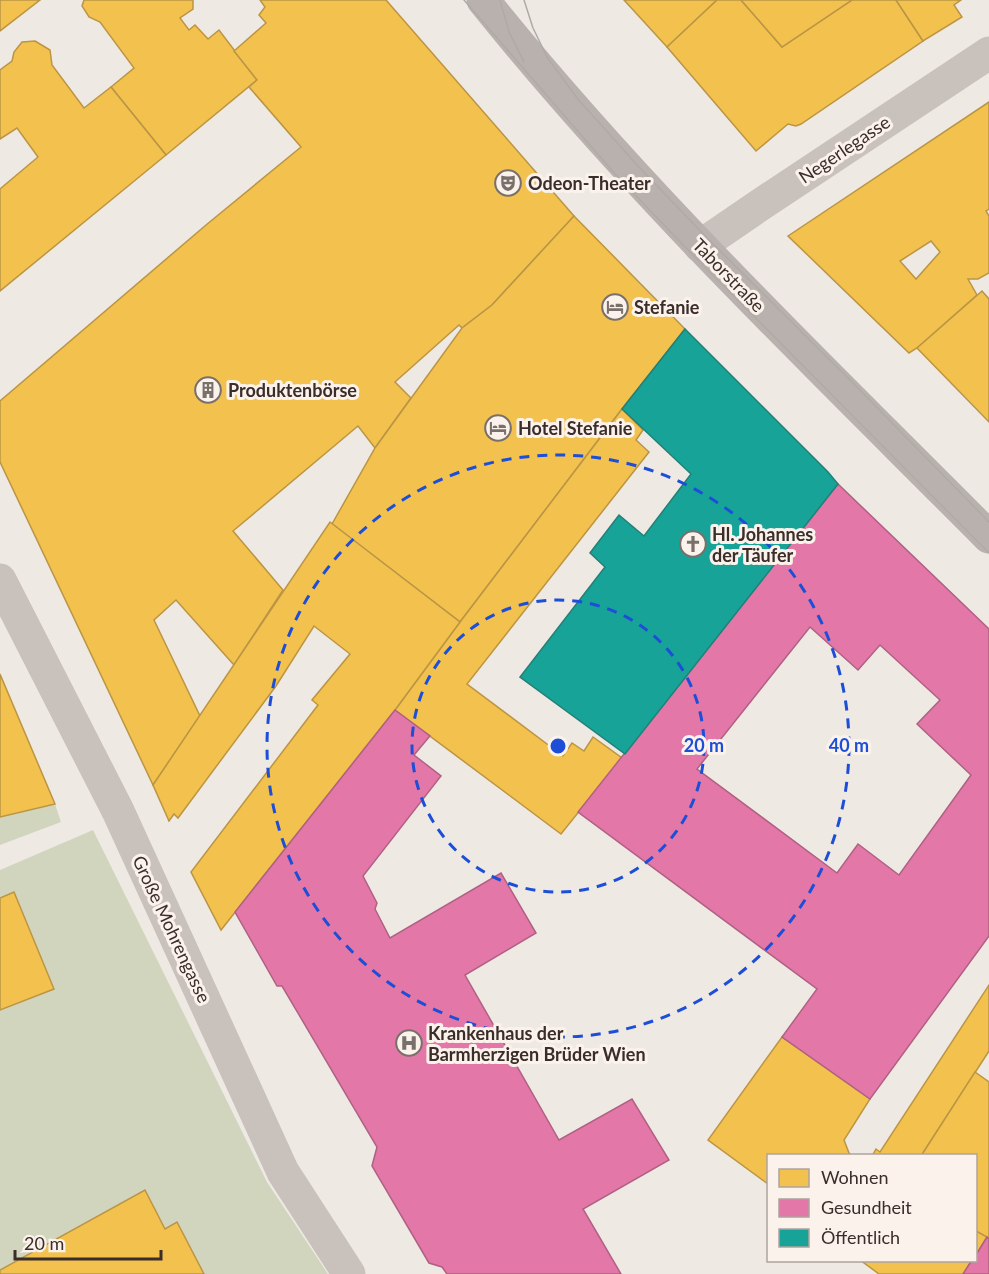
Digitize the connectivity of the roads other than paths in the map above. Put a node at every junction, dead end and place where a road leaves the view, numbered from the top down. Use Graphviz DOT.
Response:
graph roads {
  1 [pos="483,0"];
  2 [pos="989,53"];
  3 [pos="700,246"];
  4 [pos="989,537"];
  5 [pos="0,580"];
  6 [pos="349,1274"];
  1 -- 3 [label="main road, Taborstraße"];
  2 -- 3 [label="street, Negerlegasse"];
  3 -- 4 [label="main road, Taborstraße"];
  5 -- 6 [label="street, Große Mohrengasse"];
}
